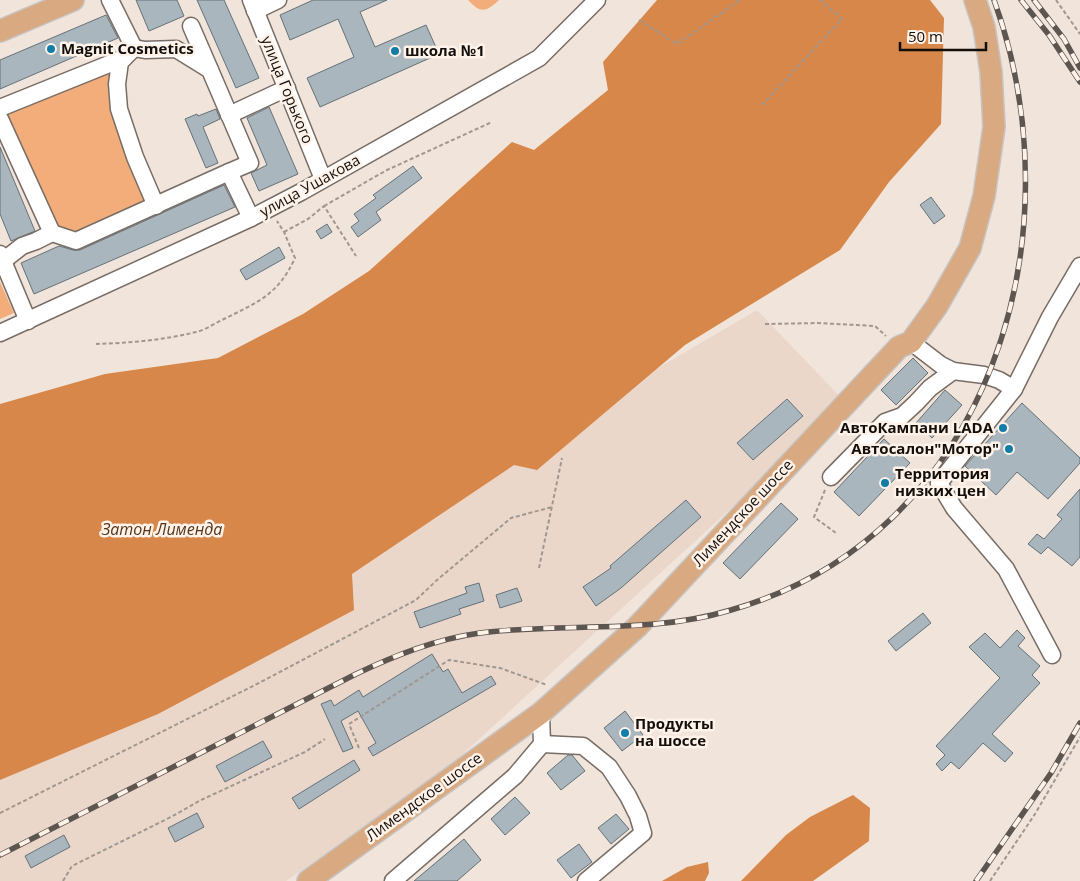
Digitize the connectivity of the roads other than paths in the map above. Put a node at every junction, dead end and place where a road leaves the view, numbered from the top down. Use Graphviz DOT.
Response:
graph roads {
  1 [pos="73,0"];
  2 [pos="110,0"];
  3 [pos="278,0"];
  4 [pos="597,0"];
  5 [pos="975,0"];
  6 [pos="253,5"];
  7 [pos="191,26"];
  8 [pos="0,31"];
  9 [pos="129,53"];
  10 [pos="210,70"];
  11 [pos="287,88"];
  12 [pos="0,108"];
  13 [pos="229,116"];
  14 [pos="0,119"];
  15 [pos="229,172"];
  16 [pos="323,179"];
  17 [pos="156,206"];
  18 [pos="251,218"];
  19 [pos="52,233"];
  20 [pos="1,257"];
  21 [pos="1080,266"];
  22 [pos="28,321"];
  23 [pos="0,333"];
  24 [pos="905,344"];
  25 [pos="953,371"];
  26 [pos="1014,389"];
  27 [pos="831,477"];
  28 [pos="1052,654"];
  29 [pos="541,713"];
  30 [pos="542,744"];
  31 [pos="308,881"];
  32 [pos="393,881"];
  33 [pos="586,881"];
  1 -- 8 [label="main road"];
  2 -- 9 [label="street"];
  3 -- 6 [label="street"];
  4 -- 16 [label="street, улица Ушакова"];
  5 -- 24 [label="main road, Лимендское шоссе"];
  6 -- 11 [label="street, улица Горького"];
  7 -- 10 [label="street"];
  9 -- 10 [label="street"];
  9 -- 12 [label="street"];
  9 -- 17 [label="street"];
  10 -- 13 [label="street"];
  11 -- 13 [label="street"];
  11 -- 16 [label="street, улица Горького"];
  13 -- 15 [label="street"];
  14 -- 19 [label="street"];
  15 -- 17 [label="street"];
  15 -- 18 [label="street"];
  16 -- 18 [label="street, улица Ушакова"];
  17 -- 19 [label="street"];
  18 -- 22 [label="street, улица Ушакова"];
  19 -- 20 [label="street"];
  20 -- 22 [label="street"];
  21 -- 26 [label="street"];
  22 -- 23 [label="street, улица Ушакова"];
  24 -- 25 [label="street"];
  24 -- 29 [label="main road, Лимендское шоссе"];
  25 -- 26 [label="street"];
  25 -- 27 [label="street"];
  26 -- 28 [label="street"];
  29 -- 30 [label="street"];
  29 -- 31 [label="main road, Лимендское шоссе"];
  30 -- 32 [label="street"];
  30 -- 33 [label="street"];
}
